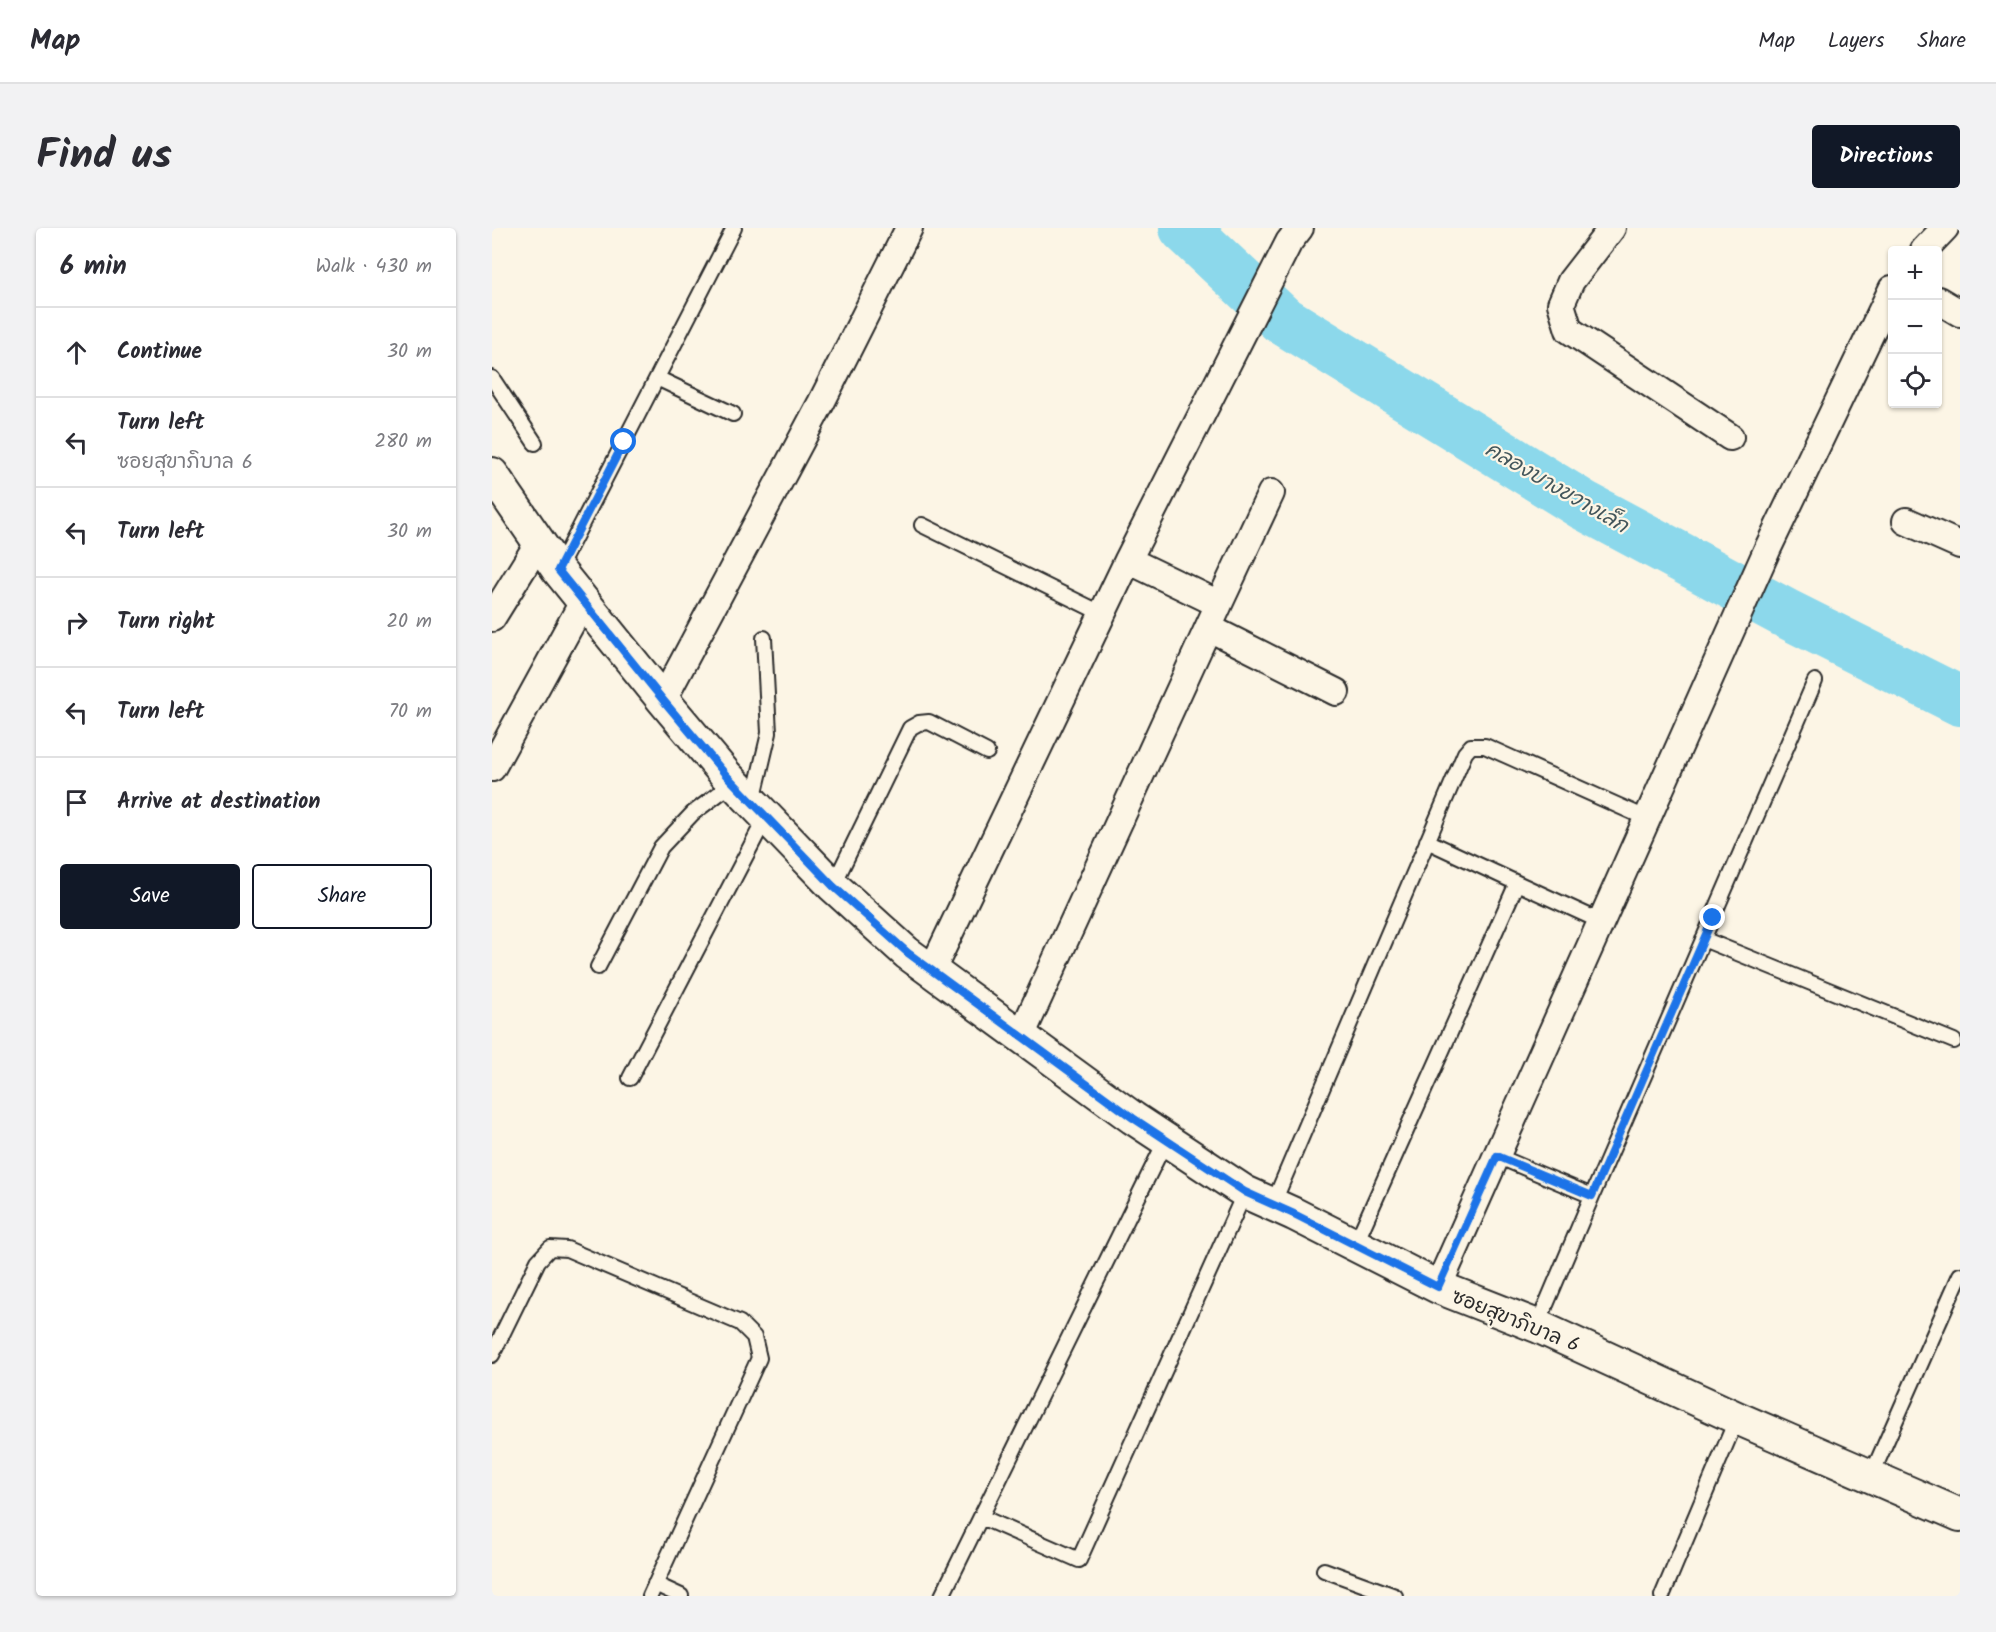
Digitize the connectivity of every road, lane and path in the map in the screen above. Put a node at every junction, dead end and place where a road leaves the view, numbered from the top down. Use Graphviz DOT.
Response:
graph roads {
  1 [pos="734,228"];
  2 [pos="909,228"];
  3 [pos="1612,228"];
  4 [pos="1946,228"];
  5 [pos="1295,235"];
  6 [pos="1928,246"];
  7 [pos="1888,299"];
  8 [pos="1942,302"];
  9 [pos="1960,313"];
  10 [pos="492,378"];
  11 [pos="657,378"];
  12 [pos="733,414"];
  13 [pos="1730,437"];
  14 [pos="535,443"];
  15 [pos="492,474"];
  16 [pos="1271,493"];
  17 [pos="1906,521"];
  18 [pos="922,525"];
  19 [pos="539,542"];
  20 [pos="1960,545"];
  21 [pos="1128,560"];
  22 [pos="558,570"];
  23 [pos="584,600"];
  24 [pos="1219,604"];
  25 [pos="1103,614"];
  26 [pos="492,618"];
  27 [pos="1209,628"];
  28 [pos="764,638"];
  29 [pos="1815,681"];
  30 [pos="1336,692"];
  31 [pos="663,700"];
  32 [pos="987,752"];
  33 [pos="492,768"];
  34 [pos="751,801"];
  35 [pos="1648,819"];
  36 [pos="1427,841"];
  37 [pos="1517,883"];
  38 [pos="833,886"];
  39 [pos="1602,922"];
  40 [pos="1703,939"];
  41 [pos="598,968"];
  42 [pos="932,970"];
  43 [pos="1021,1036"];
  44 [pos="1954,1041"];
  45 [pos="630,1078"];
  46 [pos="1166,1140"];
  47 [pos="1497,1156"];
  48 [pos="1245,1192"];
  49 [pos="1592,1196"];
  50 [pos="1273,1204"];
  51 [pos="1355,1245"];
  52 [pos="1960,1275"];
  53 [pos="1438,1287"];
  54 [pos="1538,1326"];
  55 [pos="492,1354"];
  56 [pos="1737,1418"];
  57 [pos="1870,1476"];
  58 [pos="1960,1515"];
  59 [pos="981,1517"];
  60 [pos="1324,1570"];
  61 [pos="653,1590"];
  62 [pos="681,1596"];
  63 [pos="942,1596"];
  64 [pos="1395,1596"];
  65 [pos="1662,1596"];
  1 -- 11 [label="lane"];
  2 -- 31 [label="street"];
  3 -- 13 [label="street"];
  4 -- 6 [label="street"];
  5 -- 21 [label="street"];
  7 -- 35 [label="street"];
  8 -- 9 [label="street"];
  10 -- 14 [label="lane"];
  11 -- 12 [label="lane"];
  11 -- 22 [label="lane"];
  15 -- 19 [label="street, ซอยสุขาภิบาล 6"];
  16 -- 24 [label="street"];
  17 -- 20 [label="street"];
  18 -- 25 [label="lane"];
  19 -- 22 [label="street, ซอยสุขาภิบาล 6"];
  19 -- 26 [label="street"];
  21 -- 24 [label="street"];
  21 -- 25 [label="street"];
  22 -- 23 [label="street, ซอยสุขาภิบาล 6"];
  23 -- 31 [label="street, ซอยสุขาภิบาล 6"];
  23 -- 33 [label="street"];
  24 -- 27 [label="street"];
  25 -- 42 [label="street"];
  27 -- 30 [label="street"];
  27 -- 43 [label="street"];
  28 -- 34 [label="lane"];
  29 -- 40 [label="lane"];
  31 -- 34 [label="street, ซอยสุขาภิบาล 6"];
  32 -- 38 [label="lane"];
  34 -- 38 [label="street, ซอยสุขาภิบาล 6"];
  34 -- 41 [label="lane"];
  34 -- 45 [label="lane"];
  35 -- 36 [label="lane"];
  35 -- 39 [label="street"];
  36 -- 37 [label="lane"];
  36 -- 50 [label="lane"];
  37 -- 39 [label="lane"];
  37 -- 51 [label="lane"];
  38 -- 42 [label="street, ซอยสุขาภิบาล 6"];
  39 -- 47 [label="street"];
  40 -- 44 [label="lane"];
  40 -- 49 [label="lane"];
  42 -- 43 [label="street, ซอยสุขาภิบาล 6"];
  43 -- 46 [label="street, ซอยสุขาภิบาล 6"];
  46 -- 48 [label="street, ซอยสุขาภิบาล 6"];
  46 -- 59 [label="lane"];
  47 -- 49 [label="lane"];
  47 -- 53 [label="street"];
  48 -- 50 [label="street, ซอยสุขาภิบาล 6"];
  48 -- 59 [label="lane"];
  49 -- 54 [label="lane"];
  50 -- 51 [label="street, ซอยสุขาภิบาล 6"];
  51 -- 53 [label="street, ซอยสุขาภิบาล 6"];
  52 -- 57 [label="lane"];
  53 -- 54 [label="street, ซอยสุขาภิบาล 6"];
  54 -- 56 [label="street, ซอยสุขาภิบาล 6"];
  55 -- 61 [label="lane"];
  56 -- 57 [label="street, ซอยสุขาภิบาล 6"];
  56 -- 65 [label="lane"];
  57 -- 58 [label="street, ซอยสุขาภิบาล 6"];
  59 -- 63 [label="lane"];
  60 -- 64 [label="lane"];
  61 -- 62 [label="lane"];
}
